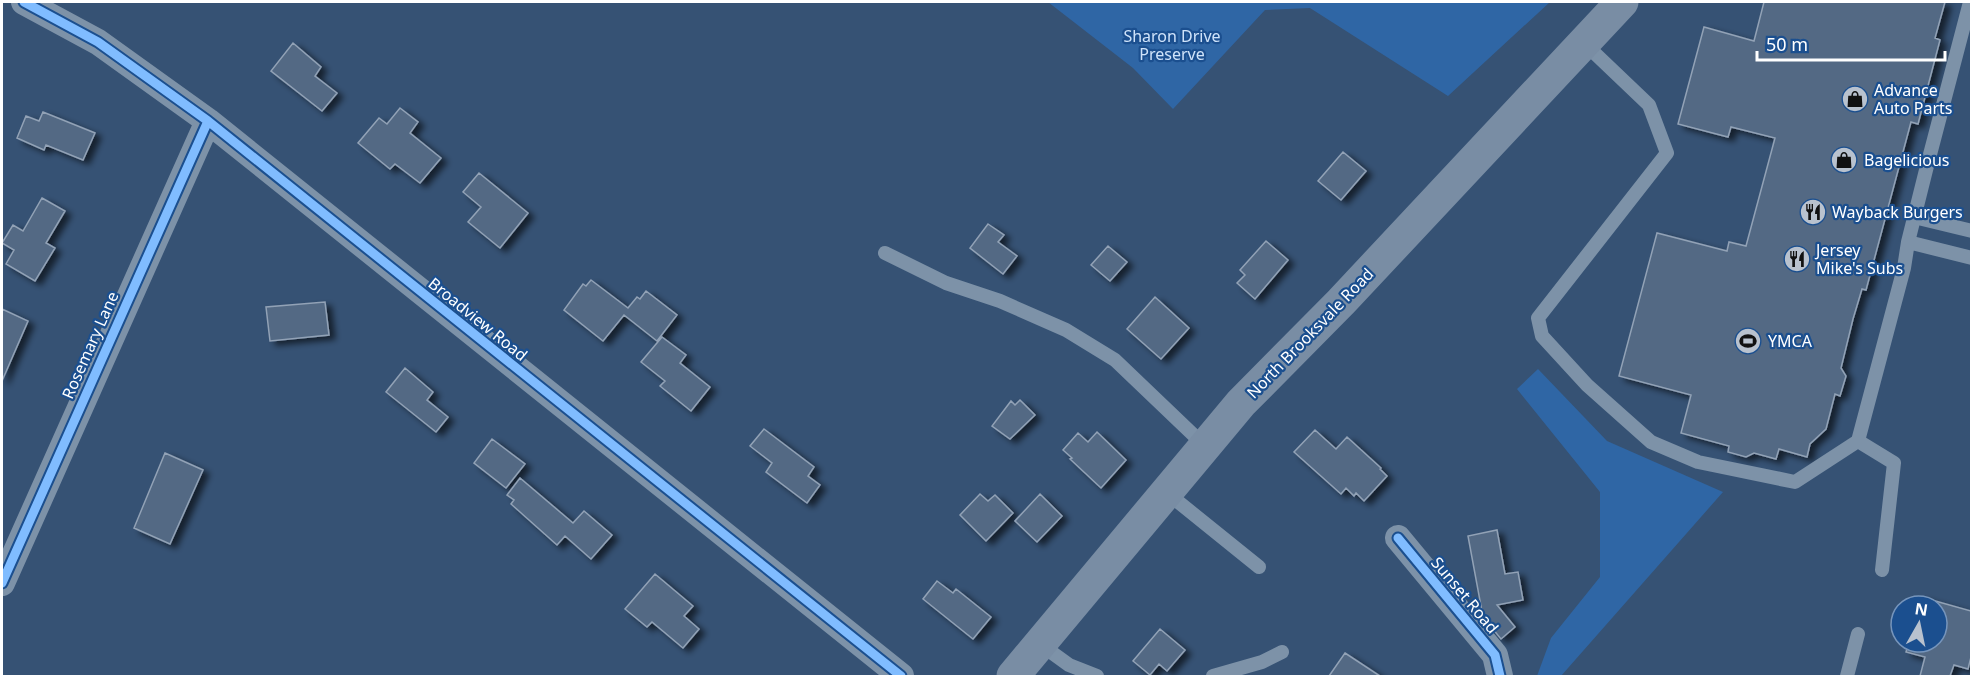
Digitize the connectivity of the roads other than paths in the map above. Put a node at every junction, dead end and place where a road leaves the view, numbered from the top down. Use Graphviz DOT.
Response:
graph roads {
  1 [pos="24,2"];
  2 [pos="1622,2"];
  3 [pos="1970,2"];
  4 [pos="1583,42"];
  5 [pos="208,121"];
  6 [pos="1914,217"];
  7 [pos="1971,231"];
  8 [pos="1908,242"];
  9 [pos="885,253"];
  10 [pos="1971,258"];
  11 [pos="1858,441"];
  12 [pos="1205,446"];
  13 [pos="1166,492"];
  14 [pos="1398,538"];
  15 [pos="1259,567"];
  16 [pos="1882,570"];
  17 [pos="2,583"];
  18 [pos="1858,634"];
  19 [pos="1040,644"];
  20 [pos="1282,652"];
  21 [pos="901,676"];
  22 [pos="1013,676"];
  23 [pos="1096,676"];
  24 [pos="1213,676"];
  25 [pos="1500,676"];
  26 [pos="1847,676"];
  1 -- 5 [label="street, Broadview Road"];
  2 -- 4 [label="main road, North Brooksvale Road"];
  3 -- 6 [label="lane"];
  4 -- 11 [label="lane"];
  4 -- 12 [label="main road, North Brooksvale Road"];
  5 -- 17 [label="street, Rosemary Lane"];
  5 -- 21 [label="street, Broadview Road"];
  6 -- 7 [label="lane"];
  6 -- 8 [label="lane"];
  8 -- 10 [label="lane"];
  8 -- 11 [label="lane"];
  9 -- 12 [label="lane"];
  11 -- 16 [label="lane"];
  12 -- 13 [label="main road, North Brooksvale Road"];
  13 -- 15 [label="lane"];
  13 -- 19 [label="main road, North Brooksvale Road"];
  14 -- 25 [label="street, Sunset Road"];
  18 -- 26 [label="lane"];
  19 -- 22 [label="main road, North Brooksvale Road"];
  19 -- 23 [label="lane"];
  20 -- 24 [label="lane"];
}
